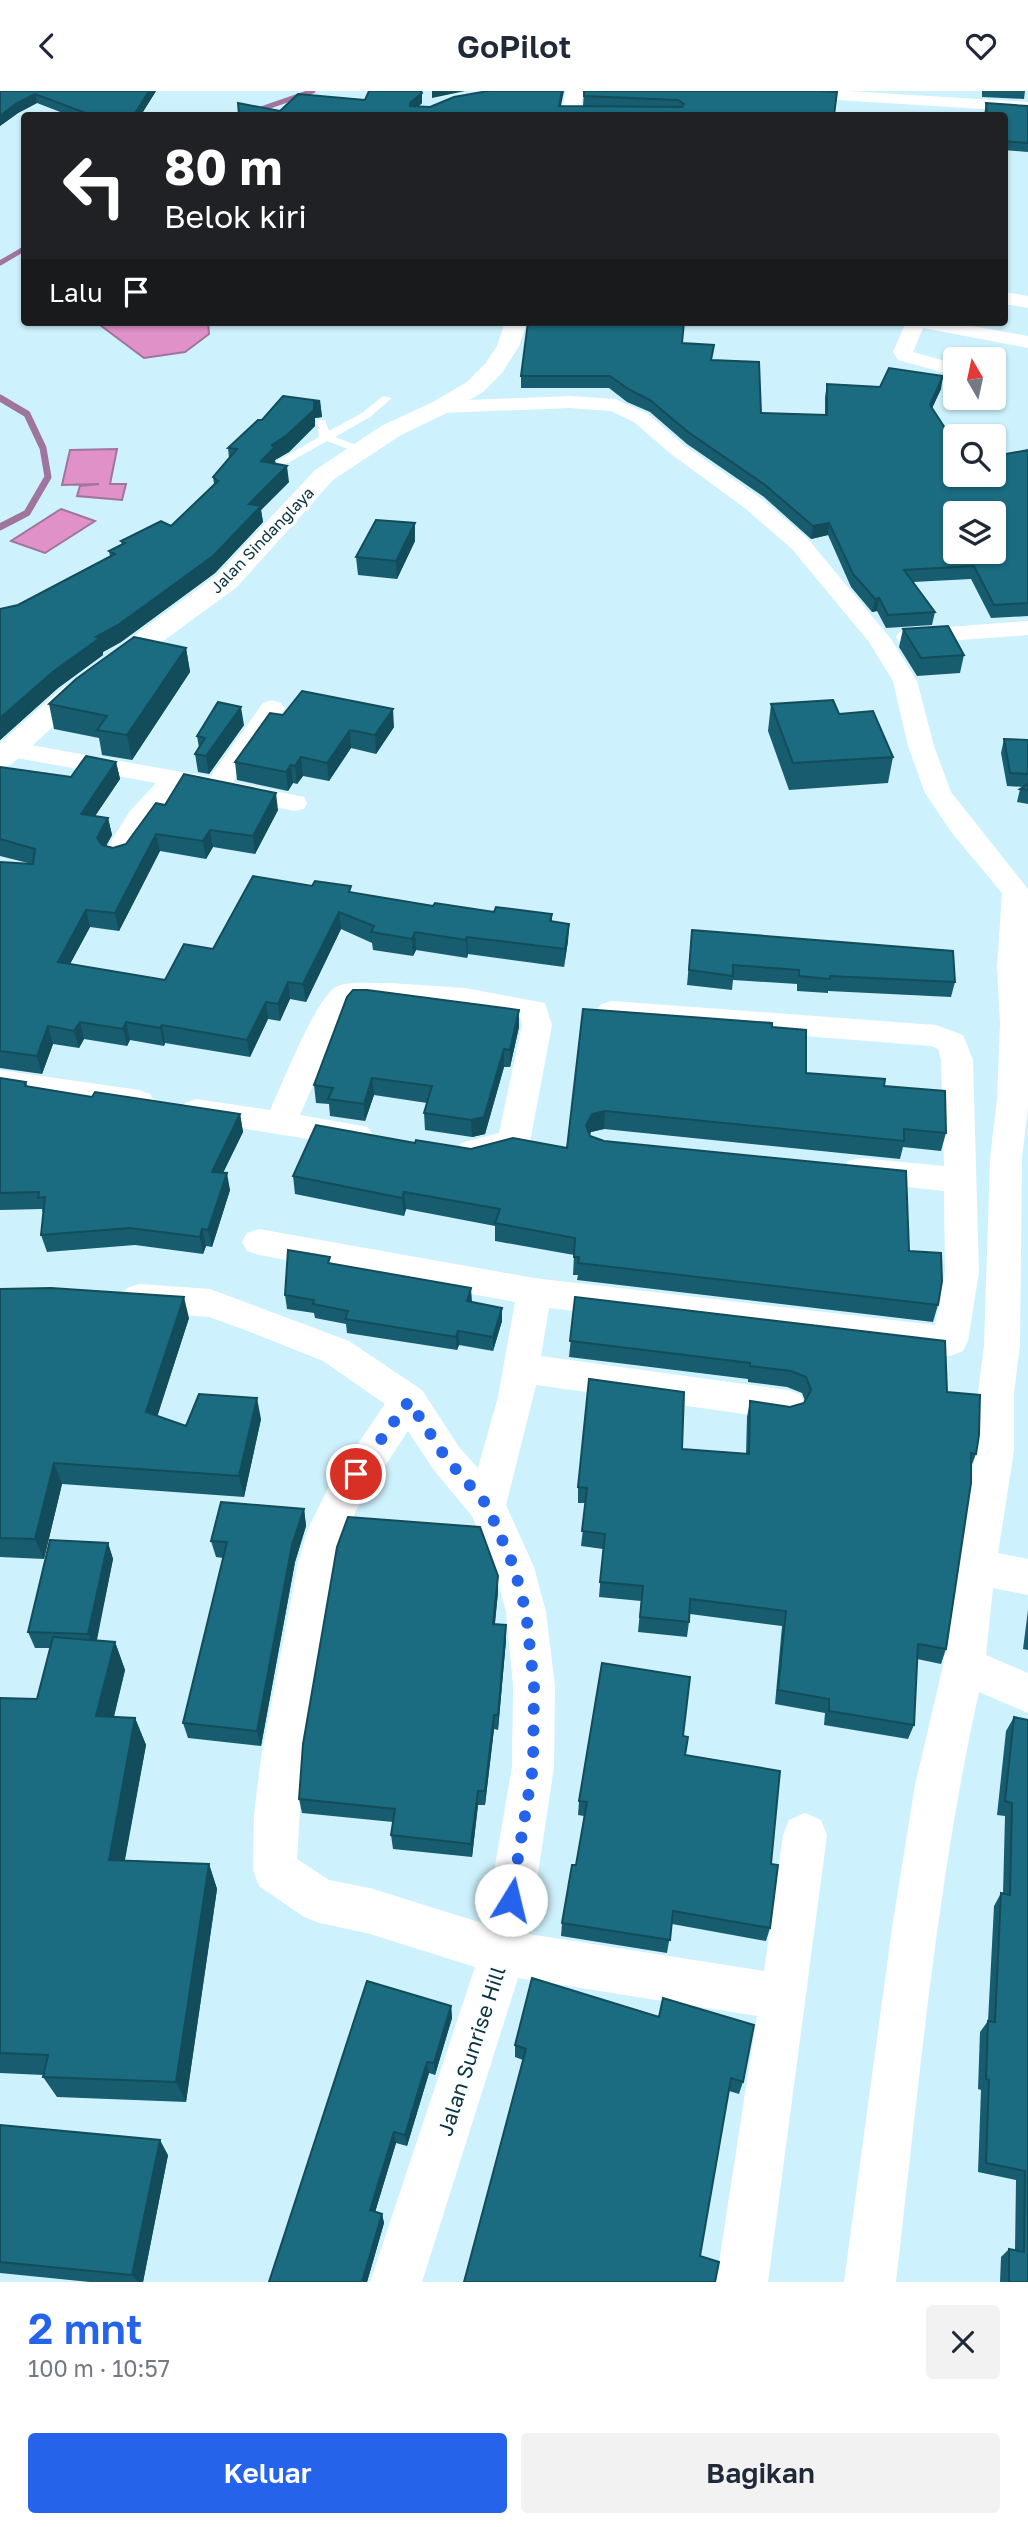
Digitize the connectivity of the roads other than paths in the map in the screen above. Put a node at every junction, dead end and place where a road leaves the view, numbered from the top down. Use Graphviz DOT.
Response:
graph roads {
  1 [pos="575,91"];
  2 [pos="774,91"];
  3 [pos="782,91"];
  4 [pos="1028,107"];
  5 [pos="575,112"];
  6 [pos="1008,299"];
  7 [pos="1028,302"];
  8 [pos="515,326"];
  9 [pos="916,326"];
  10 [pos="940,326"];
  11 [pos="1028,342"];
  12 [pos="943,366"];
  13 [pos="387,398"];
  14 [pos="441,407"];
  15 [pos="321,422"];
  16 [pos="325,437"];
  17 [pos="360,450"];
  18 [pos="282,462"];
  19 [pos="1028,628"];
  20 [pos="879,639"];
  21 [pos="272,708"];
  22 [pos="4,754"];
  23 [pos="175,778"];
  24 [pos="216,787"];
  25 [pos="294,803"];
  26 [pos="117,855"];
  27 [pos="1022,893"];
  28 [pos="612,1010"];
  29 [pos="0,1081"];
  30 [pos="280,1123"];
  31 [pos="390,1140"];
  32 [pos="444,1148"];
  33 [pos="837,1167"];
  34 [pos="961,1180"];
  35 [pos="259,1242"];
  36 [pos="534,1292"];
  37 [pos="100,1296"];
  38 [pos="950,1341"];
  39 [pos="1002,1346"];
  40 [pos="522,1368"];
  41 [pos="409,1401"];
  42 [pos="787,1405"];
  43 [pos="487,1505"];
  44 [pos="976,1567"];
  45 [pos="1028,1577"];
  46 [pos="964,1666"];
  47 [pos="1028,1693"];
  48 [pos="805,1835"];
  49 [pos="503,1953"];
  50 [pos="783,1997"];
  51 [pos="396,2282"];
  52 [pos="742,2282"];
  53 [pos="870,2282"];
  1 -- 5 [label="street"];
  2 -- 3 [label="street"];
  3 -- 4 [label="street"];
  6 -- 7 [label="street"];
  8 -- 14 [label="street, Jalan Sindanglaya"];
  9 -- 12 [label="street"];
  10 -- 11 [label="street"];
  13 -- 16 [label="lane"];
  14 -- 17 [label="street, Jalan Sindanglaya"];
  14 -- 20 [label="street"];
  15 -- 16 [label="lane"];
  16 -- 17 [label="lane"];
  16 -- 18 [label="lane"];
  17 -- 22 [label="street, Jalan Sindanglaya"];
  19 -- 20 [label="street"];
  20 -- 27 [label="street"];
  21 -- 24 [label="street"];
  22 -- 23 [label="street"];
  23 -- 24 [label="street"];
  23 -- 26 [label="street"];
  24 -- 25 [label="street"];
  27 -- 39 [label="street"];
  28 -- 34 [label="street"];
  29 -- 30 [label="street"];
  30 -- 31 [label="street"];
  30 -- 32 [label="street"];
  33 -- 34 [label="street"];
  34 -- 38 [label="street"];
  35 -- 36 [label="street"];
  36 -- 38 [label="street"];
  36 -- 40 [label="street"];
  37 -- 41 [label="street, Jalan Sunrise Hill"];
  38 -- 39 [label="street"];
  39 -- 44 [label="street"];
  40 -- 42 [label="street"];
  40 -- 43 [label="street"];
  41 -- 43 [label="street, Jalan Sunrise Hill"];
  41 -- 49 [label="street"];
  43 -- 49 [label="street, Jalan Sunrise Hill"];
  44 -- 45 [label="street"];
  44 -- 46 [label="street"];
  46 -- 47 [label="street"];
  46 -- 53 [label="street"];
  48 -- 50 [label="street"];
  49 -- 50 [label="street"];
  49 -- 51 [label="street, Jalan Sunrise Hill"];
  50 -- 52 [label="street"];
}
